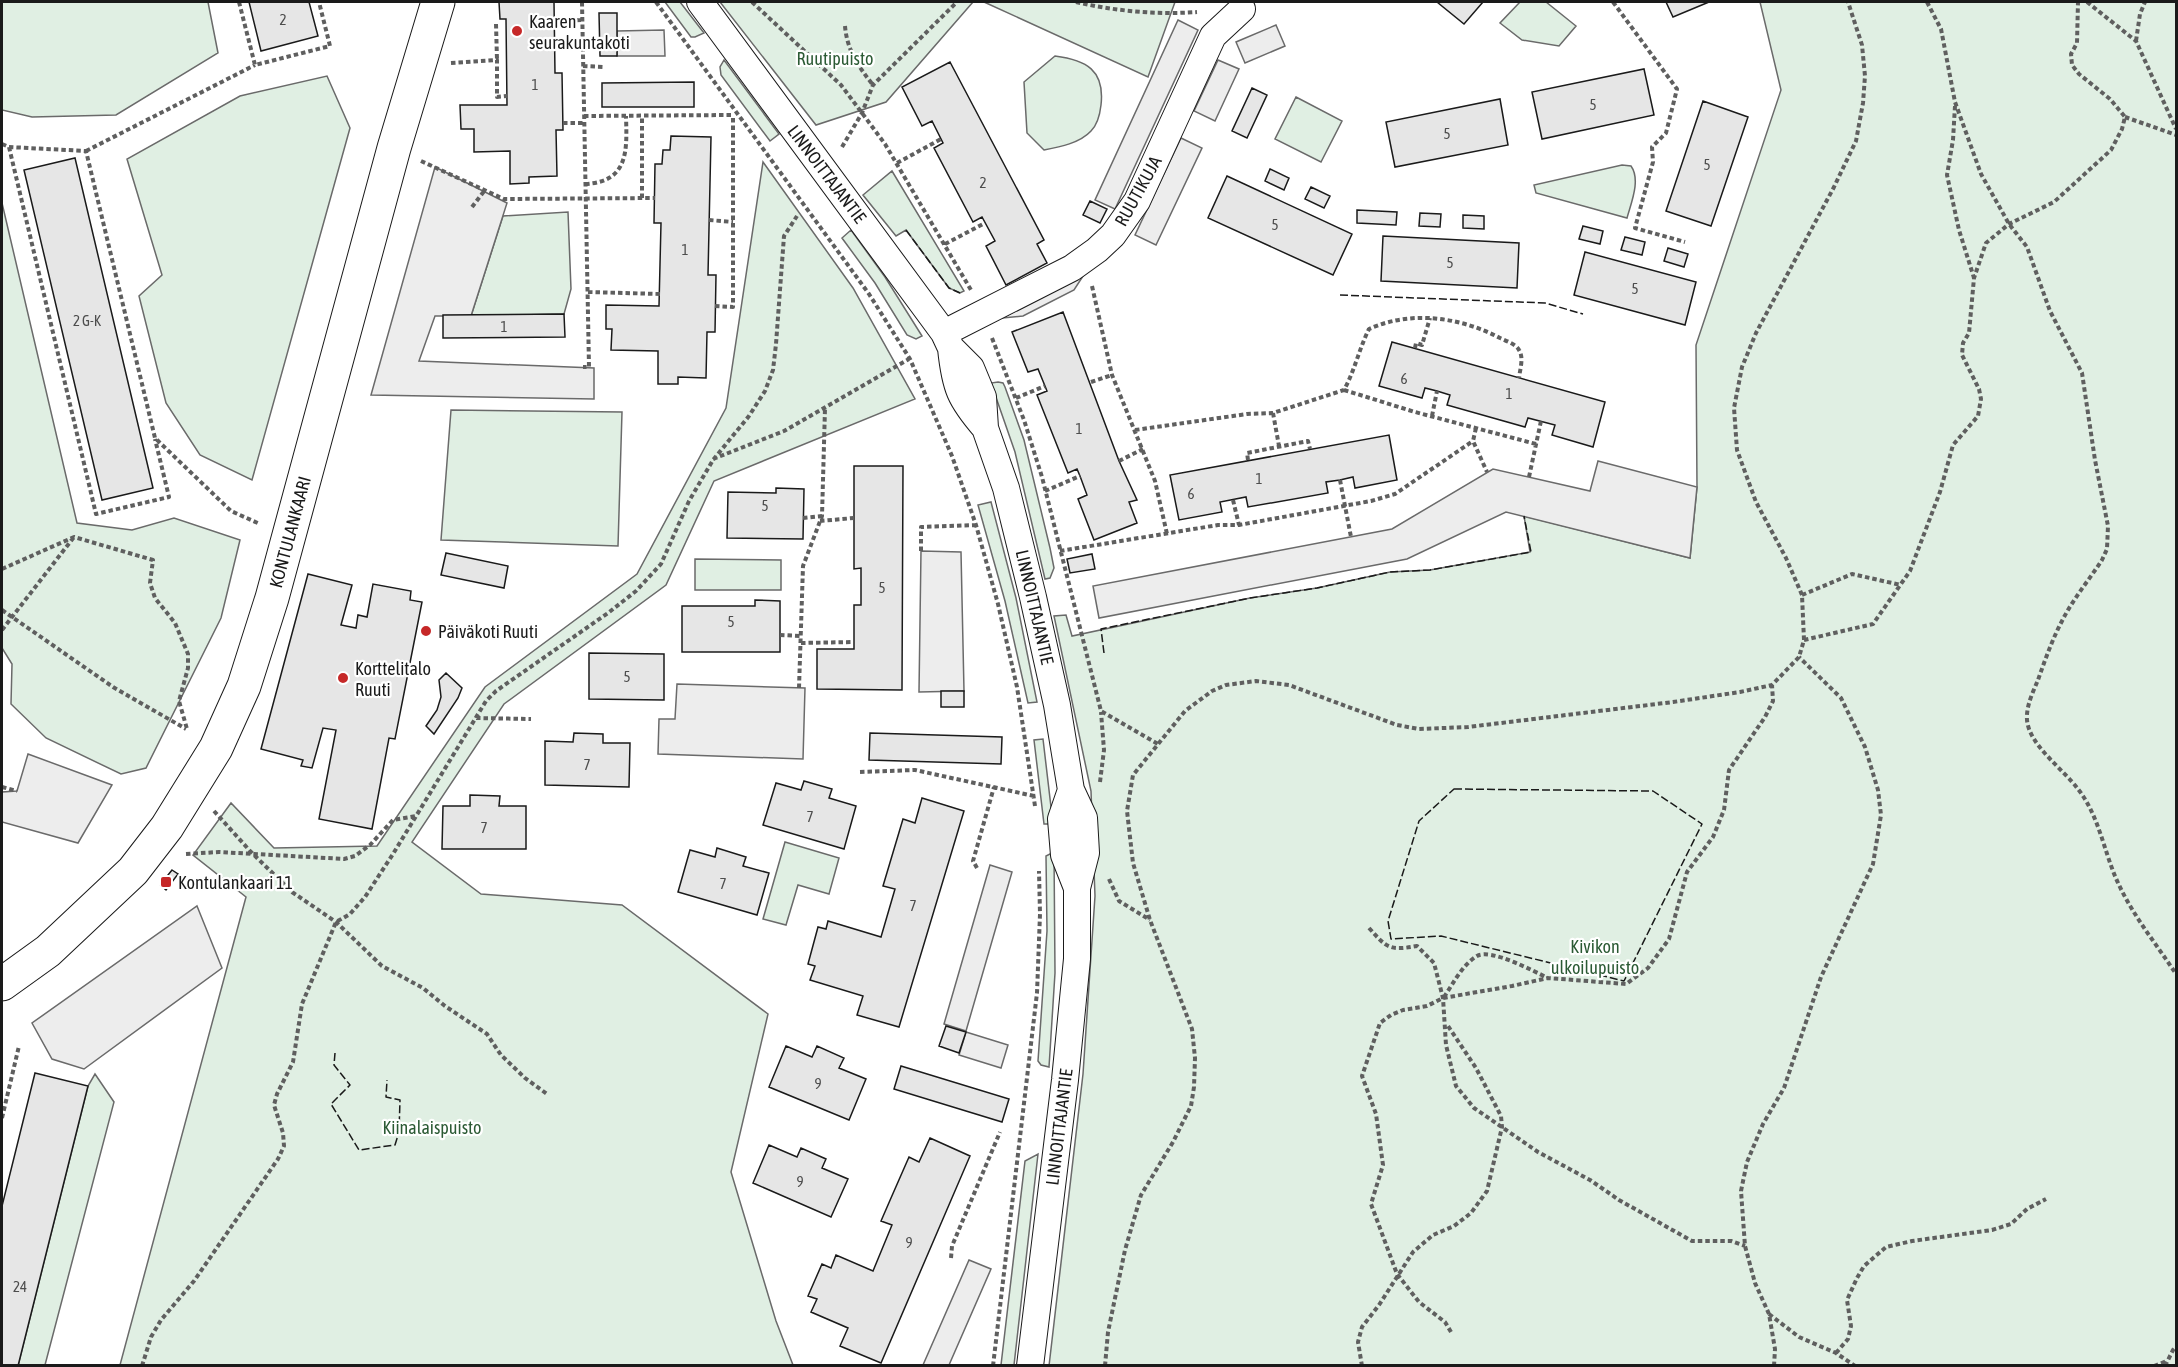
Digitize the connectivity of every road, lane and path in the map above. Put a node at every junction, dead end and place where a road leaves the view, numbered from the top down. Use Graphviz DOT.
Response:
graph roads {
  1 [pos="239,2"];
  2 [pos="319,2"];
  3 [pos="438,2"];
  4 [pos="582,2"];
  5 [pos="656,2"];
  6 [pos="700,2"];
  7 [pos="752,2"];
  8 [pos="957,2"];
  9 [pos="1076,2"];
  10 [pos="1612,2"];
  11 [pos="1848,2"];
  12 [pos="1928,2"];
  13 [pos="2078,2"];
  14 [pos="2087,2"];
  15 [pos="2145,2"];
  16 [pos="1242,9"];
  17 [pos="582,20"];
  18 [pos="554,21"];
  19 [pos="496,24"];
  20 [pos="845,26"];
  21 [pos="2136,41"];
  22 [pos="497,60"];
  23 [pos="452,63"];
  24 [pos="255,65"];
  25 [pos="583,66"];
  26 [pos="604,67"];
  27 [pos="873,85"];
  28 [pos="507,96"];
  29 [pos="1955,102"];
  30 [pos="737,112"];
  31 [pos="862,113"];
  32 [pos="584,116"];
  33 [pos="626,116"];
  34 [pos="642,116"];
  35 [pos="733,116"];
  36 [pos="2125,117"];
  37 [pos="563,123"];
  38 [pos="584,123"];
  39 [pos="2176,129"];
  40 [pos="2176,135"];
  41 [pos="941,139"];
  42 [pos="2,144"];
  43 [pos="9,147"];
  44 [pos="394,148"];
  45 [pos="86,151"];
  46 [pos="838,153"];
  47 [pos="897,163"];
  48 [pos="585,184"];
  49 [pos="485,190"];
  50 [pos="586,198"];
  51 [pos="642,198"];
  52 [pos="655,198"];
  53 [pos="472,207"];
  54 [pos="797,216"];
  55 [pos="710,220"];
  56 [pos="733,222"];
  57 [pos="985,224"];
  58 [pos="2009,224"];
  59 [pos="1685,242"];
  60 [pos="945,244"];
  61 [pos="1081,262"];
  62 [pos="1974,278"];
  63 [pos="588,292"];
  64 [pos="660,294"];
  65 [pos="974,298"];
  66 [pos="715,306"];
  67 [pos="1430,318"];
  68 [pos="987,328"];
  69 [pos="947,341"];
  70 [pos="1415,348"];
  71 [pos="910,359"];
  72 [pos="583,367"];
  73 [pos="1112,375"];
  74 [pos="1519,378"];
  75 [pos="1090,382"];
  76 [pos="1045,386"];
  77 [pos="1344,390"];
  78 [pos="1437,392"];
  79 [pos="1016,398"];
  80 [pos="825,408"];
  81 [pos="1273,413"];
  82 [pos="1432,416"];
  83 [pos="1541,421"];
  84 [pos="1476,428"];
  85 [pos="1135,430"];
  86 [pos="155,438"];
  87 [pos="1473,441"];
  88 [pos="1536,444"];
  89 [pos="1279,446"];
  90 [pos="1143,449"];
  91 [pos="1310,449"];
  92 [pos="713,460"];
  93 [pos="1248,460"];
  94 [pos="1119,461"];
  95 [pos="1487,472"];
  96 [pos="1080,476"];
  97 [pos="1529,477"];
  98 [pos="1340,480"];
  99 [pos="1045,491"];
  100 [pos="1233,500"];
  101 [pos="1345,506"];
  102 [pos="803,518"];
  103 [pos="854,518"];
  104 [pos="821,519"];
  105 [pos="260,524"];
  106 [pos="976,525"];
  107 [pos="1239,525"];
  108 [pos="1167,534"];
  109 [pos="74,537"];
  110 [pos="1351,537"];
  111 [pos="921,551"];
  112 [pos="1060,551"];
  113 [pos="2,568"];
  114 [pos="1901,585"];
  115 [pos="1802,595"];
  116 [pos="2,610"];
  117 [pos="12,617"];
  118 [pos="2,630"];
  119 [pos="780,635"];
  120 [pos="801,636"];
  121 [pos="1804,640"];
  122 [pos="853,642"];
  123 [pos="801,643"];
  124 [pos="1799,657"];
  125 [pos="1772,685"];
  126 [pos="799,688"];
  127 [pos="1101,711"];
  128 [pos="475,718"];
  129 [pos="531,718"];
  130 [pos="1158,744"];
  131 [pos="860,772"];
  132 [pos="2,787"];
  133 [pos="994,787"];
  134 [pos="17,791"];
  135 [pos="1098,793"];
  136 [pos="1034,796"];
  137 [pos="214,811"];
  138 [pos="416,816"];
  139 [pos="1036,817"];
  140 [pos="186,854"];
  141 [pos="253,854"];
  142 [pos="1039,860"];
  143 [pos="977,868"];
  144 [pos="1106,870"];
  145 [pos="1150,920"];
  146 [pos="336,922"];
  147 [pos="1368,928"];
  148 [pos="2176,974"];
  149 [pos="1548,978"];
  150 [pos="2,984"];
  151 [pos="1443,998"];
  152 [pos="1446,1023"];
  153 [pos="19,1046"];
  154 [pos="547,1094"];
  155 [pos="2,1118"];
  156 [pos="1502,1126"];
  157 [pos="1000,1132"];
  158 [pos="2046,1199"];
  159 [pos="1745,1246"];
  160 [pos="951,1258"];
  161 [pos="1397,1274"];
  162 [pos="1769,1314"];
  163 [pos="1451,1332"];
  164 [pos="2176,1347"];
  165 [pos="1836,1353"];
  166 [pos="2167,1363"];
  167 [pos="142,1365"];
  168 [pos="993,1365"];
  169 [pos="1030,1365"];
  170 [pos="1106,1365"];
  171 [pos="1362,1365"];
  172 [pos="1774,1365"];
  173 [pos="1855,1365"];
  174 [pos="2154,1365"];
  1 -- 24 [label="path"];
  2 -- 24 [label="path"];
  3 -- 44 [label="main road, KONTULANKAARI"];
  4 -- 17 [label="path"];
  5 -- 30 [label="path"];
  6 -- 69 [label="street, LINNOITTAJANTIE"];
  7 -- 31 [label="path"];
  8 -- 27 [label="path"];
  9 -- 16 [label="path"];
  10 -- 59 [label="path"];
  11 -- 115 [label="path"];
  12 -- 29 [label="path"];
  13 -- 36 [label="path"];
  14 -- 21 [label="path"];
  15 -- 21 [label="path"];
  16 -- 61 [label="street, RUUTIKUJA"];
  17 -- 18 [label="path"];
  17 -- 25 [label="path"];
  19 -- 22 [label="path"];
  20 -- 27 [label="path"];
  21 -- 39 [label="path"];
  22 -- 23 [label="path"];
  22 -- 28 [label="path"];
  24 -- 45 [label="path"];
  25 -- 26 [label="path"];
  25 -- 32 [label="path"];
  27 -- 31 [label="path"];
  29 -- 58 [label="path"];
  29 -- 62 [label="path"];
  30 -- 35 [label="path"];
  30 -- 71 [label="path"];
  31 -- 46 [label="path"];
  31 -- 47 [label="path"];
  32 -- 33 [label="path"];
  32 -- 38 [label="path"];
  33 -- 34 [label="path"];
  33 -- 48 [label="path"];
  34 -- 35 [label="path"];
  34 -- 51 [label="path"];
  35 -- 56 [label="path"];
  36 -- 40 [label="path"];
  36 -- 58 [label="path"];
  37 -- 38 [label="path"];
  38 -- 48 [label="path"];
  41 -- 47 [label="path"];
  42 -- 43 [label="path"];
  43 -- 45 [label="path"];
  43 -- 86 [label="path"];
  44 -- 49 [label="path"];
  44 -- 150 [label="main road, KONTULANKAARI"];
  45 -- 86 [label="path"];
  47 -- 60 [label="path"];
  48 -- 50 [label="path"];
  49 -- 50 [label="path"];
  49 -- 53 [label="path"];
  50 -- 51 [label="path"];
  50 -- 63 [label="path"];
  51 -- 52 [label="path"];
  54 -- 92 [label="path"];
  55 -- 56 [label="path"];
  56 -- 66 [label="path"];
  57 -- 60 [label="path"];
  58 -- 62 [label="path"];
  58 -- 148 [label="path"];
  60 -- 65 [label="path"];
  61 -- 69 [label="street, RUUTIKUJA"];
  61 -- 73 [label="path"];
  62 -- 114 [label="path"];
  63 -- 64 [label="path"];
  63 -- 72 [label="path"];
  67 -- 70 [label="path"];
  67 -- 74 [label="path"];
  67 -- 77 [label="path"];
  68 -- 79 [label="path"];
  69 -- 169 [label="street, LINNOITTAJANTIE"];
  71 -- 80 [label="path"];
  71 -- 106 [label="path"];
  73 -- 75 [label="path"];
  73 -- 85 [label="path"];
  76 -- 79 [label="path"];
  77 -- 81 [label="path"];
  77 -- 82 [label="path"];
  78 -- 82 [label="path"];
  79 -- 99 [label="path"];
  80 -- 92 [label="path"];
  80 -- 104 [label="path"];
  81 -- 85 [label="path"];
  81 -- 89 [label="path"];
  82 -- 84 [label="path"];
  83 -- 88 [label="path"];
  84 -- 87 [label="path"];
  84 -- 88 [label="path"];
  85 -- 90 [label="path"];
  86 -- 105 [label="path"];
  87 -- 95 [label="path"];
  87 -- 101 [label="path"];
  88 -- 97 [label="path"];
  89 -- 91 [label="path"];
  89 -- 93 [label="path"];
  90 -- 94 [label="path"];
  90 -- 108 [label="path"];
  92 -- 128 [label="path"];
  96 -- 99 [label="path"];
  98 -- 101 [label="path"];
  99 -- 112 [label="path"];
  100 -- 107 [label="path"];
  101 -- 107 [label="path"];
  101 -- 110 [label="path"];
  102 -- 104 [label="path"];
  103 -- 104 [label="path"];
  104 -- 120 [label="path"];
  106 -- 111 [label="path"];
  106 -- 136 [label="path"];
  107 -- 108 [label="path"];
  108 -- 112 [label="path"];
  109 -- 113 [label="path"];
  109 -- 117 [label="path"];
  109 -- 117 [label="path"];
  112 -- 127 [label="path"];
  114 -- 115 [label="path"];
  114 -- 121 [label="path"];
  115 -- 121 [label="path"];
  116 -- 117 [label="path"];
  117 -- 118 [label="path"];
  119 -- 120 [label="path"];
  120 -- 123 [label="path"];
  121 -- 124 [label="path"];
  122 -- 123 [label="path"];
  123 -- 126 [label="path"];
  124 -- 125 [label="path"];
  124 -- 159 [label="path"];
  125 -- 130 [label="path"];
  125 -- 149 [label="path"];
  127 -- 130 [label="path"];
  127 -- 135 [label="path"];
  128 -- 129 [label="path"];
  128 -- 138 [label="path"];
  130 -- 145 [label="path"];
  131 -- 133 [label="path"];
  132 -- 134 [label="path"];
  133 -- 136 [label="path"];
  133 -- 143 [label="path"];
  136 -- 139 [label="path"];
  137 -- 141 [label="path"];
  138 -- 141 [label="path"];
  138 -- 146 [label="path"];
  140 -- 141 [label="path"];
  141 -- 146 [label="path"];
  142 -- 168 [label="path"];
  144 -- 145 [label="path"];
  145 -- 170 [label="path"];
  146 -- 154 [label="path"];
  146 -- 167 [label="path"];
  147 -- 151 [label="path"];
  149 -- 151 [label="path"];
  149 -- 151 [label="path"];
  151 -- 152 [label="path"];
  151 -- 161 [label="path"];
  152 -- 156 [label="path"];
  152 -- 156 [label="path"];
  153 -- 155 [label="path"];
  156 -- 159 [label="path"];
  156 -- 161 [label="path"];
  157 -- 160 [label="path"];
  158 -- 165 [label="path"];
  159 -- 162 [label="path"];
  161 -- 163 [label="path"];
  161 -- 171 [label="path"];
  162 -- 165 [label="path"];
  162 -- 172 [label="path"];
  164 -- 166 [label="path"];
  165 -- 173 [label="path"];
  166 -- 174 [label="path"];
}
